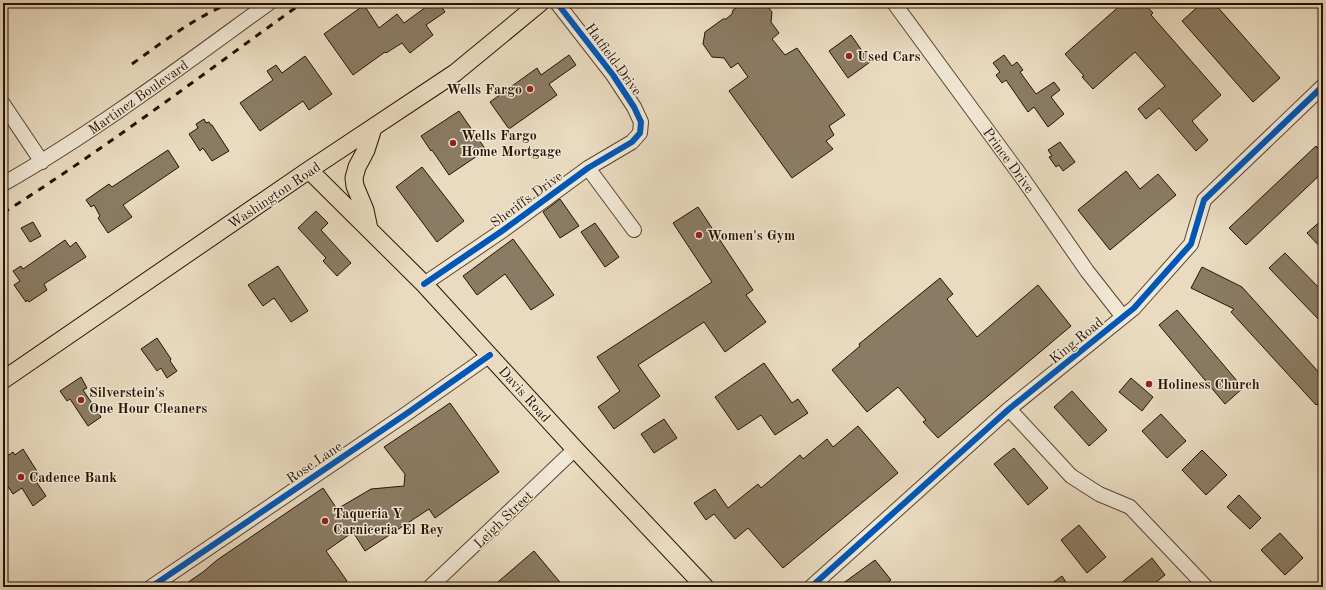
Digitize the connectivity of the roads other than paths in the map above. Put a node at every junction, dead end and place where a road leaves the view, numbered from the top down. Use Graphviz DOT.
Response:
graph roads {
  1 [pos="269,3"];
  2 [pos="540,3"];
  3 [pos="557,3"];
  4 [pos="894,3"];
  5 [pos="1323,86"];
  6 [pos="3,104"];
  7 [pos="373,128"];
  8 [pos="640,133"];
  9 [pos="42,162"];
  10 [pos="588,168"];
  11 [pos="309,170"];
  12 [pos="3,184"];
  13 [pos="369,229"];
  14 [pos="634,230"];
  15 [pos="424,284"];
  16 [pos="1123,317"];
  17 [pos="490,355"];
  18 [pos="3,380"];
  19 [pos="1009,409"];
  20 [pos="575,449"];
  21 [pos="151,587"];
  22 [pos="430,587"];
  23 [pos="705,587"];
  24 [pos="811,587"];
  25 [pos="1206,587"];
  1 -- 9 [label="street, Martinez Boulevard"];
  2 -- 7 [label="main road, Washington Road"];
  3 -- 8 [label="street, Hatfield Drive"];
  4 -- 16 [label="street, Prince Drive"];
  5 -- 16 [label="street, King Road"];
  6 -- 9 [label="street"];
  7 -- 11 [label="main road, Washington Road"];
  7 -- 13 [label="main road"];
  8 -- 10 [label="street, Sheriffs Drive"];
  9 -- 12 [label="street, Martinez Boulevard"];
  10 -- 14 [label="street"];
  10 -- 15 [label="street, Sheriffs Drive"];
  11 -- 13 [label="main road, Davis Road"];
  11 -- 18 [label="main road, Washington Road"];
  13 -- 15 [label="main road, Davis Road"];
  15 -- 17 [label="main road, Davis Road"];
  16 -- 19 [label="street, King Road"];
  17 -- 20 [label="main road, Davis Road"];
  17 -- 21 [label="street, Rose Lane"];
  19 -- 24 [label="street, King Road"];
  19 -- 25 [label="street"];
  20 -- 22 [label="street, Leigh Street"];
  20 -- 23 [label="main road, Davis Road"];
}
